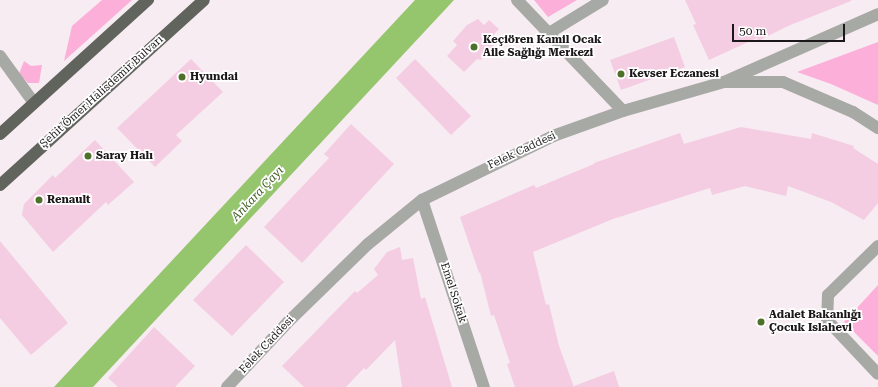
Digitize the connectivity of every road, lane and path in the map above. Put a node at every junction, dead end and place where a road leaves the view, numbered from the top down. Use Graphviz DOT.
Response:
graph roads {
  1 [pos="148,0"];
  2 [pos="204,0"];
  3 [pos="517,0"];
  4 [pos="603,0"];
  5 [pos="878,14"];
  6 [pos="549,33"];
  7 [pos="0,56"];
  8 [pos="724,82"];
  9 [pos="34,103"];
  10 [pos="623,111"];
  11 [pos="878,128"];
  12 [pos="0,134"];
  13 [pos="0,185"];
  14 [pos="422,200"];
  15 [pos="878,246"];
  16 [pos="878,374"];
  17 [pos="227,387"];
  18 [pos="484,387"];
  1 -- 9 [label="highway"];
  2 -- 13 [label="highway, Şehit Ömer Halisdemir Bulvarı"];
  3 -- 6 [label="street"];
  4 -- 6 [label="street"];
  5 -- 8 [label="street, Felek Caddesi"];
  6 -- 10 [label="street"];
  7 -- 9 [label="street"];
  8 -- 10 [label="street, Felek Caddesi"];
  8 -- 11 [label="street"];
  9 -- 12 [label="highway"];
  10 -- 14 [label="street, Felek Caddesi"];
  14 -- 17 [label="street, Felek Caddesi"];
  14 -- 18 [label="street, Emel Sokak"];
  15 -- 16 [label="street"];
}
